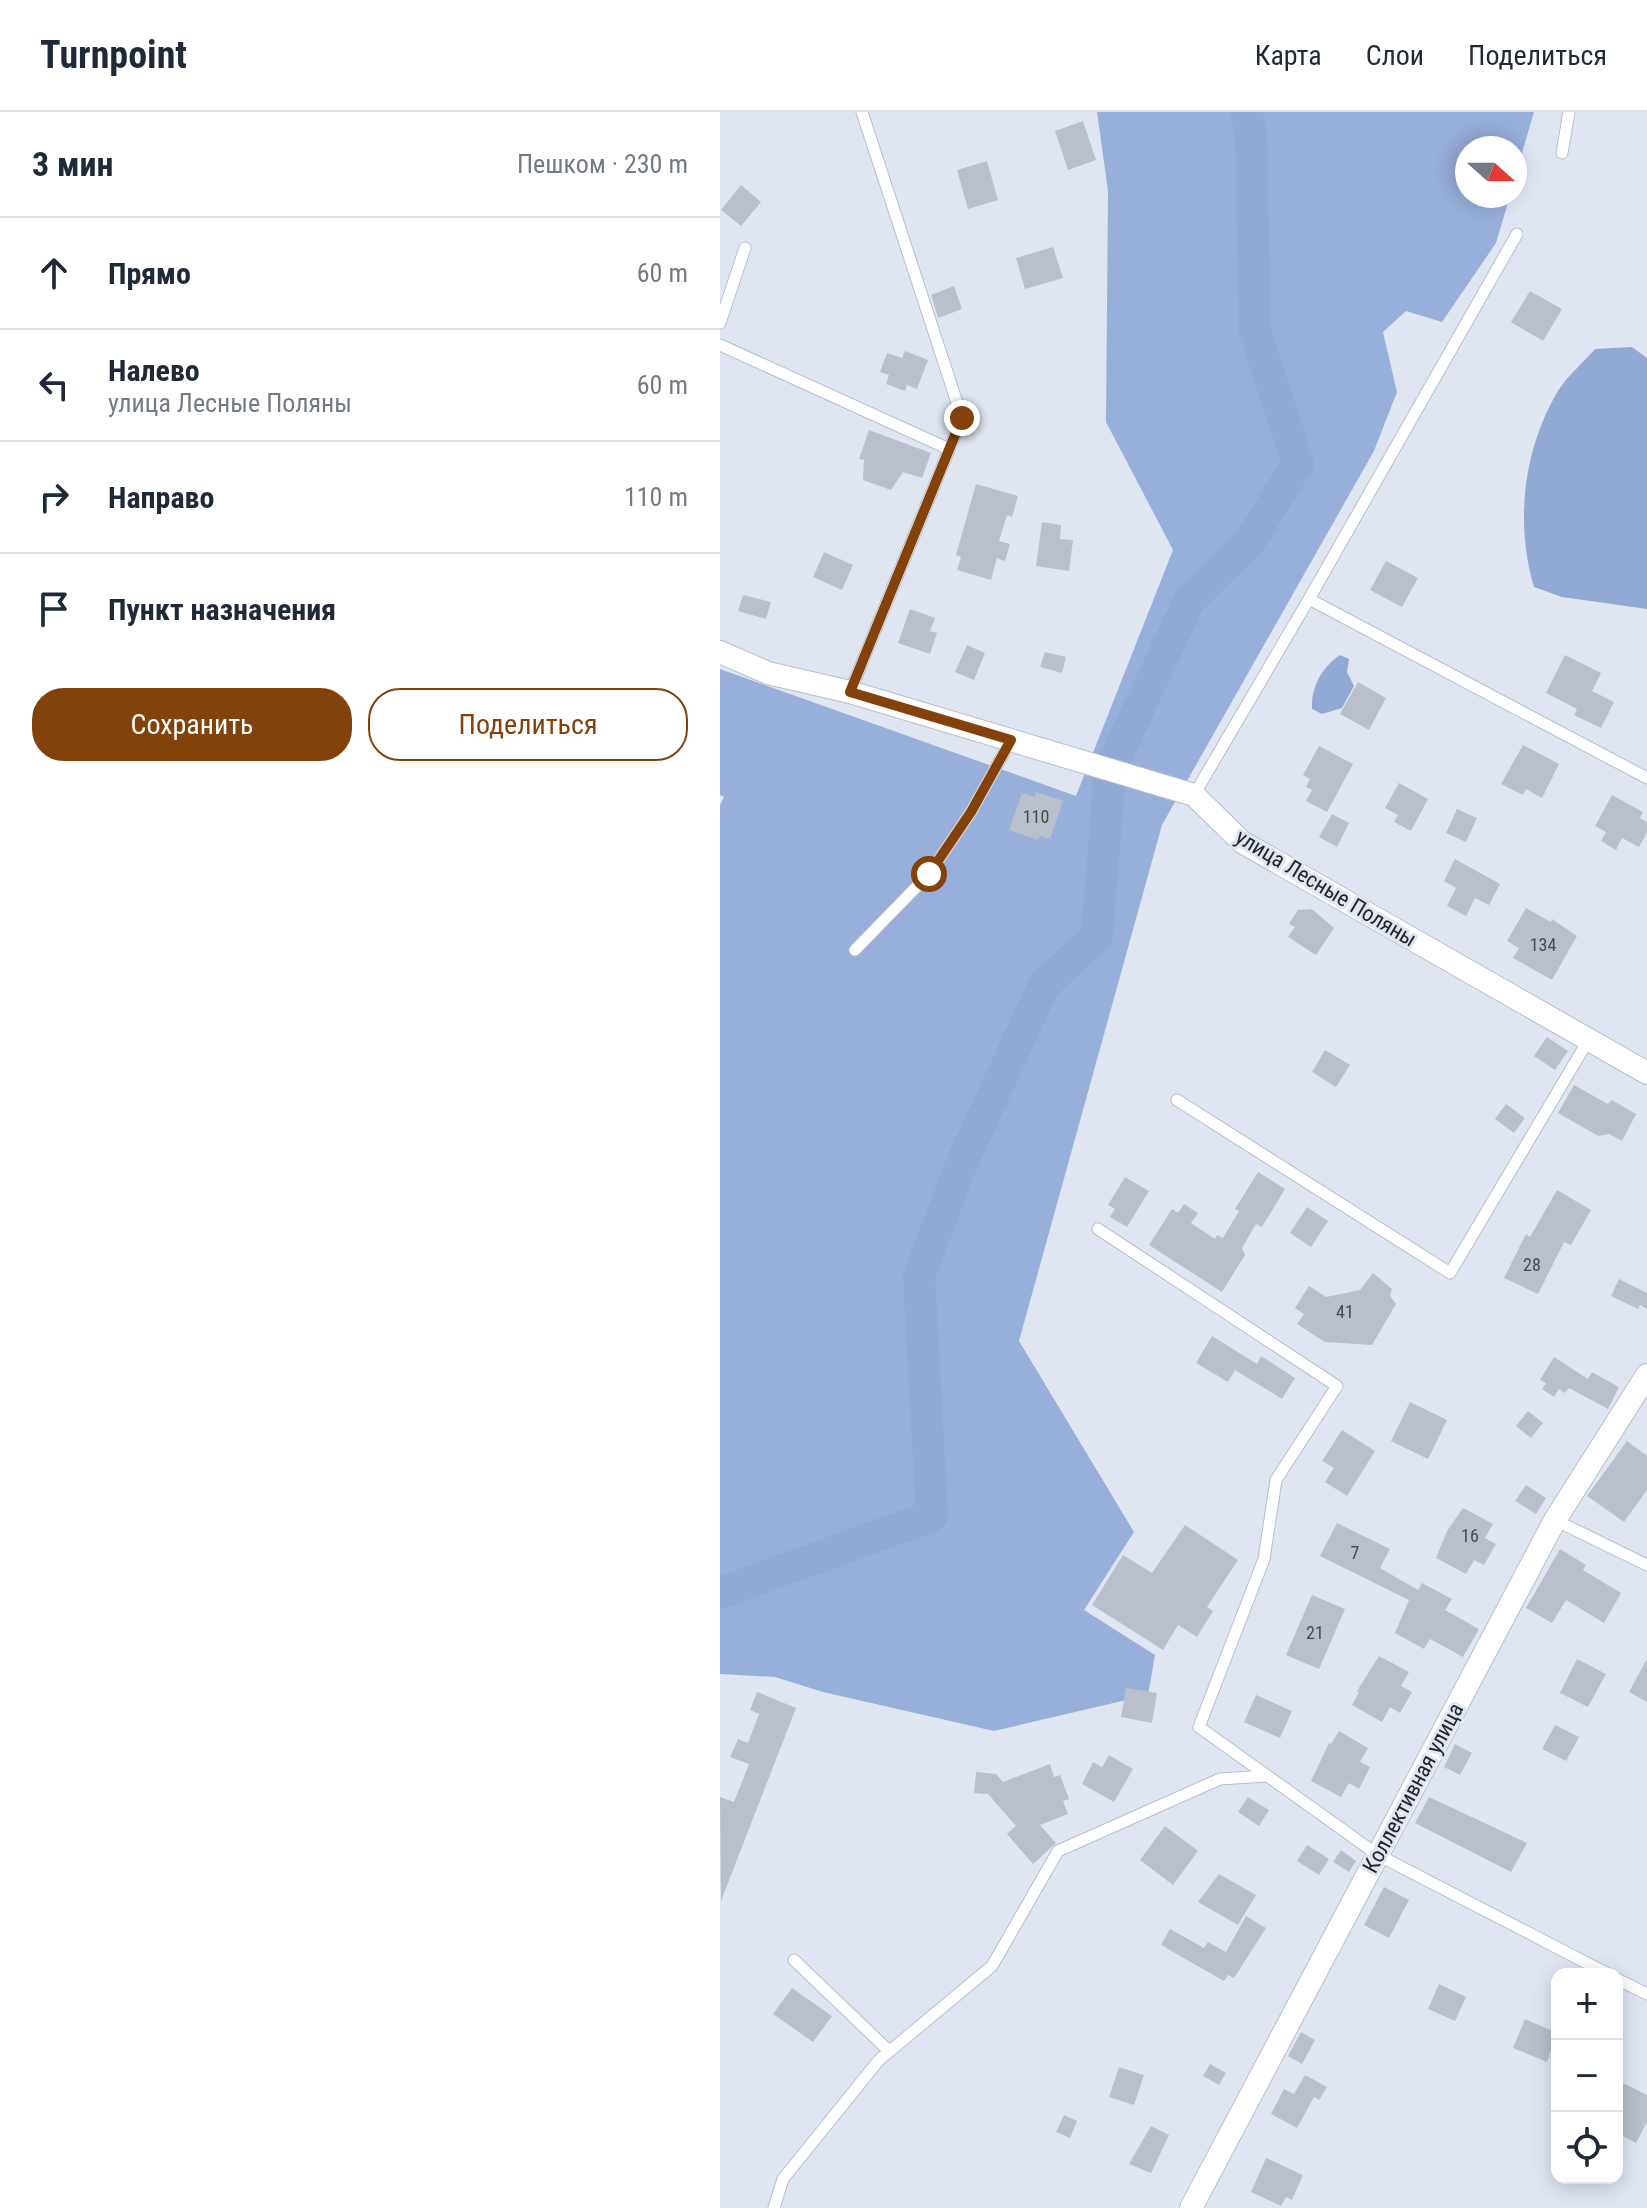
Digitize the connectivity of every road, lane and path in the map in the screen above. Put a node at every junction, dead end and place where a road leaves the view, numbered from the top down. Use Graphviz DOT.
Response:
graph roads {
  1 [pos="862,112"];
  2 [pos="1569,112"];
  3 [pos="1562,153"];
  4 [pos="1517,234"];
  5 [pos="745,248"];
  6 [pos="720,323"];
  7 [pos="720,345"];
  8 [pos="949,449"];
  9 [pos="1309,599"];
  10 [pos="720,652"];
  11 [pos="850,692"];
  12 [pos="1011,740"];
  13 [pos="1647,778"];
  14 [pos="1194,795"];
  15 [pos="855,950"];
  16 [pos="1589,1039"];
  17 [pos="1647,1073"];
  18 [pos="1177,1100"];
  19 [pos="1098,1229"];
  20 [pos="1647,1375"];
  21 [pos="1555,1520"];
  22 [pos="1647,1565"];
  23 [pos="1267,1776"];
  24 [pos="1378,1855"];
  25 [pos="794,1960"];
  26 [pos="1596,1968"];
  27 [pos="1623,1982"];
  28 [pos="1647,1994"];
  29 [pos="889,2051"];
  30 [pos="774,2208"];
  31 [pos="1191,2208"];
  1 -- 8 [label="lane"];
  2 -- 3 [label="lane"];
  4 -- 9 [label="lane"];
  5 -- 6 [label="lane"];
  7 -- 8 [label="lane"];
  8 -- 11 [label="lane"];
  9 -- 13 [label="lane"];
  9 -- 14 [label="lane"];
  10 -- 11 [label="street, улица Лесные Поляны"];
  11 -- 12 [label="street, улица Лесные Поляны"];
  12 -- 14 [label="street, улица Лесные Поляны"];
  12 -- 15 [label="lane"];
  14 -- 16 [label="street, улица Лесные Поляны"];
  16 -- 17 [label="street, улица Лесные Поляны"];
  16 -- 18 [label="lane"];
  19 -- 23 [label="lane"];
  20 -- 21 [label="street, Коллективная улица"];
  21 -- 22 [label="lane"];
  21 -- 24 [label="street, Коллективная улица"];
  23 -- 24 [label="lane"];
  23 -- 29 [label="lane"];
  24 -- 26 [label="lane"];
  24 -- 31 [label="street, Коллективная улица"];
  25 -- 29 [label="lane"];
  27 -- 28 [label="lane"];
  29 -- 30 [label="lane"];
}
